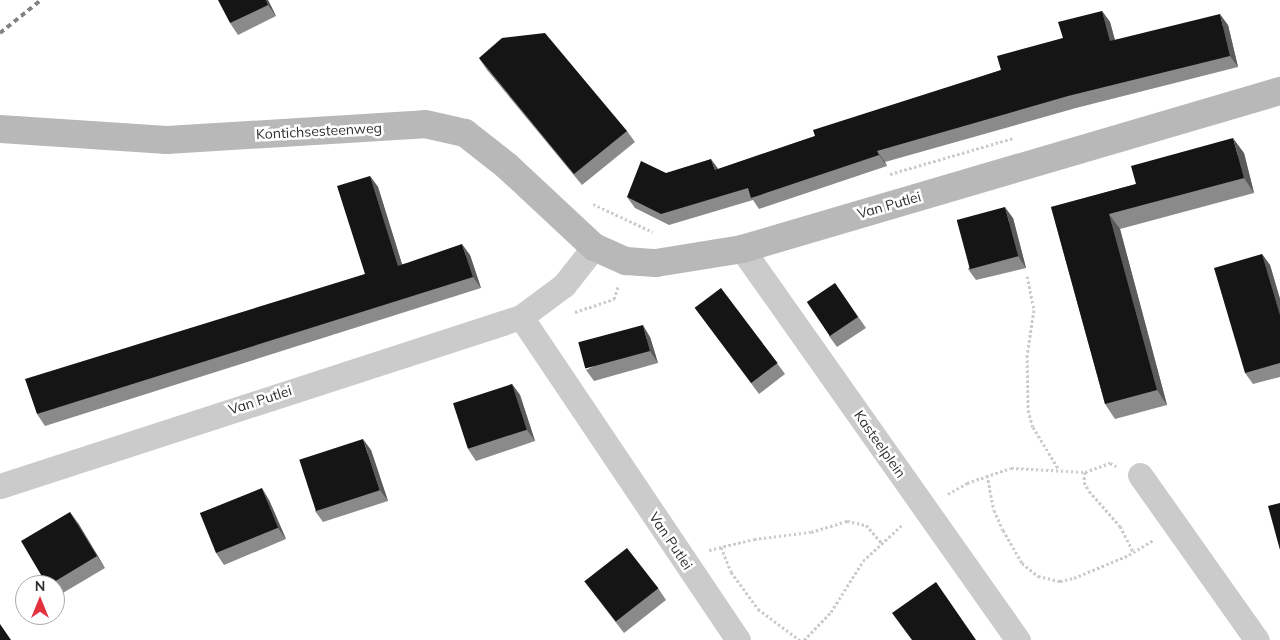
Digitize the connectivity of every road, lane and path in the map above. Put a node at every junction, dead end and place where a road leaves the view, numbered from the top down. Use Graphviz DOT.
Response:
graph roads {
  1 [pos="1280,90"];
  2 [pos="0,129"];
  3 [pos="594,247"];
  4 [pos="742,249"];
  5 [pos="1027,276"];
  6 [pos="521,317"];
  7 [pos="1059,471"];
  8 [pos="1085,472"];
  9 [pos="987,475"];
  10 [pos="1140,475"];
  11 [pos="0,486"];
  12 [pos="925,508"];
  13 [pos="1176,527"];
  14 [pos="881,542"];
  15 [pos="721,547"];
  16 [pos="1133,552"];
  17 [pos="685,561"];
  18 [pos="738,640"];
  19 [pos="802,640"];
  20 [pos="1018,640"];
  21 [pos="1257,640"];
  1 -- 4 [label="street, Van Putlei"];
  2 -- 3 [label="street, Kontichsesteenweg"];
  3 -- 4 [label="street, Van Putlei"];
  3 -- 6 [label="street, Van Putlei"];
  4 -- 12 [label="street, Kasteelplein"];
  5 -- 7 [label="path"];
  6 -- 11 [label="street, Van Putlei"];
  6 -- 17 [label="street, Van Putlei"];
  7 -- 8 [label="path"];
  7 -- 9 [label="path"];
  8 -- 10 [label="path"];
  8 -- 16 [label="path"];
  9 -- 12 [label="path"];
  9 -- 16 [label="path"];
  10 -- 13 [label="street"];
  12 -- 14 [label="path"];
  12 -- 20 [label="street, Kasteelplein"];
  13 -- 16 [label="path"];
  13 -- 21 [label="street"];
  14 -- 15 [label="path"];
  14 -- 19 [label="path"];
  15 -- 17 [label="path"];
  15 -- 19 [label="path"];
  17 -- 18 [label="street, Van Putlei"];
}
